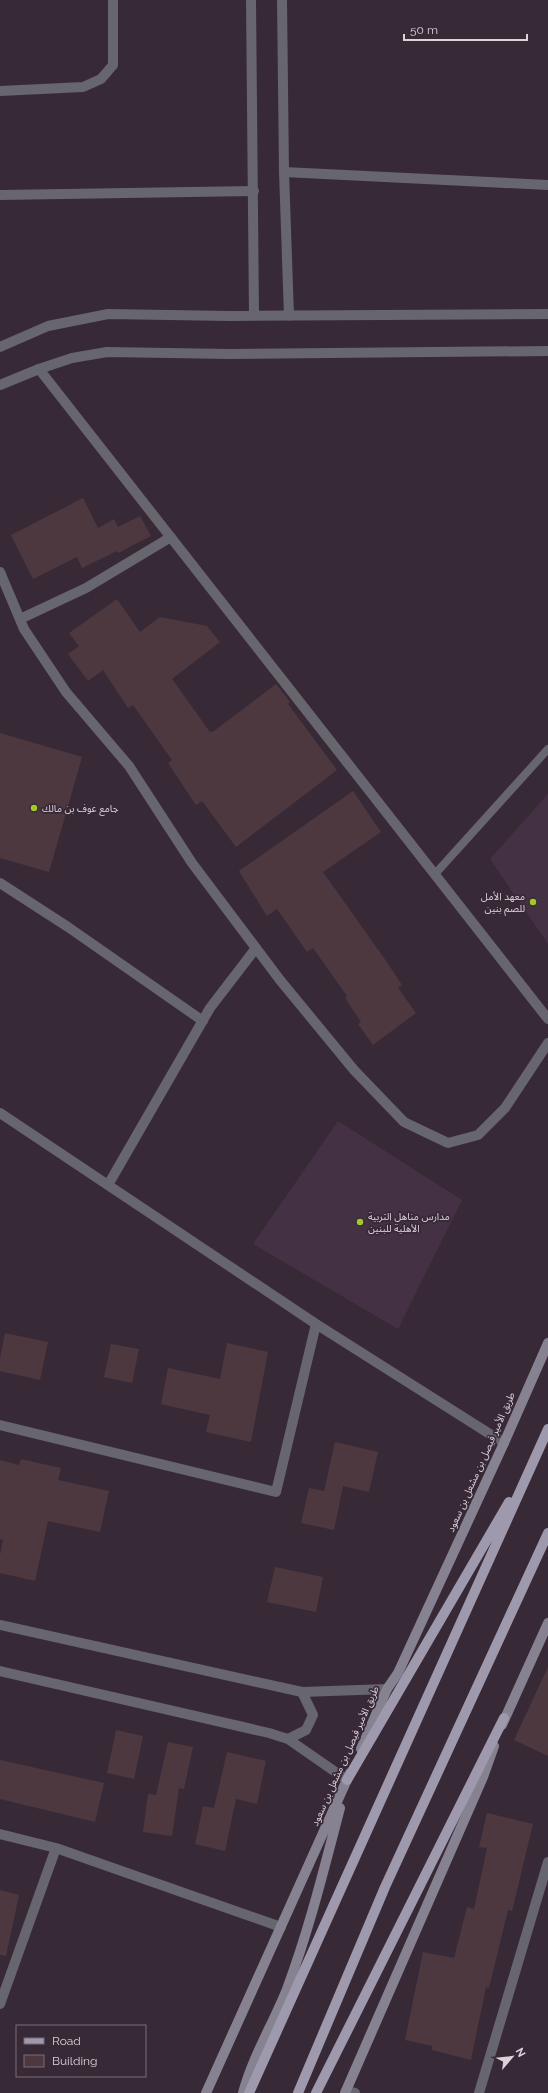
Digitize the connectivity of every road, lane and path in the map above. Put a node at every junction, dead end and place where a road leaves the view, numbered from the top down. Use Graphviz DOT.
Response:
graph roads {
  1 [pos="113,0"];
  2 [pos="251,0"];
  3 [pos="282,0"];
  4 [pos="0,91"];
  5 [pos="284,172"];
  6 [pos="548,185"];
  7 [pos="254,191"];
  8 [pos="0,195"];
  9 [pos="548,314"];
  10 [pos="254,316"];
  11 [pos="289,316"];
  12 [pos="0,347"];
  13 [pos="548,351"];
  14 [pos="39,369"];
  15 [pos="0,385"];
  16 [pos="171,537"];
  17 [pos="0,572"];
  18 [pos="20,619"];
  19 [pos="548,749"];
  20 [pos="435,874"];
  21 [pos="0,883"];
  22 [pos="256,948"];
  23 [pos="548,1019"];
  24 [pos="203,1021"];
  25 [pos="548,1043"];
  26 [pos="0,1113"];
  27 [pos="108,1185"];
  28 [pos="316,1324"];
  29 [pos="548,1343"];
  30 [pos="0,1425"];
  31 [pos="548,1429"];
  32 [pos="543,1441"];
  33 [pos="504,1443"];
  34 [pos="548,1533"];
  35 [pos="548,1623"];
  36 [pos="0,1625"];
  37 [pos="0,1671"];
  38 [pos="387,1689"];
  39 [pos="302,1692"];
  40 [pos="504,1718"];
  41 [pos="288,1739"];
  42 [pos="347,1780"];
  43 [pos="0,1834"];
  44 [pos="56,1848"];
  45 [pos="548,1862"];
  46 [pos="281,1927"];
  47 [pos="0,2004"];
  48 [pos="349,2092"];
  49 [pos="206,2093"];
  50 [pos="244,2093"];
  51 [pos="249,2093"];
  52 [pos="298,2093"];
  53 [pos="316,2093"];
  54 [pos="479,2093"];
  1 -- 4 [label="street"];
  2 -- 7 [label="street"];
  3 -- 5 [label="street"];
  5 -- 6 [label="street"];
  5 -- 11 [label="street"];
  7 -- 8 [label="street"];
  7 -- 10 [label="street"];
  9 -- 11 [label="street"];
  10 -- 11 [label="street"];
  10 -- 12 [label="street"];
  13 -- 14 [label="street"];
  14 -- 15 [label="street"];
  14 -- 16 [label="street"];
  16 -- 18 [label="street"];
  16 -- 20 [label="street"];
  17 -- 18 [label="street"];
  18 -- 22 [label="street"];
  19 -- 20 [label="lane"];
  20 -- 23 [label="street"];
  21 -- 24 [label="street"];
  22 -- 24 [label="street"];
  22 -- 25 [label="street"];
  24 -- 27 [label="street"];
  26 -- 27 [label="street"];
  27 -- 28 [label="street"];
  28 -- 30 [label="street"];
  28 -- 33 [label="street"];
  29 -- 33 [label="main road, طريق الأمير فيصل بن مشعل بن سعود"];
  31 -- 32 [label="main road"];
  32 -- 42 [label="main road"];
  32 -- 51 [label="main road"];
  33 -- 38 [label="main road, طريق الأمير فيصل بن مشعل بن سعود"];
  34 -- 52 [label="main road"];
  35 -- 40 [label="main road"];
  36 -- 39 [label="street"];
  37 -- 41 [label="street"];
  38 -- 39 [label="street"];
  38 -- 42 [label="main road, طريق الأمير فيصل بن مشعل بن سعود"];
  39 -- 41 [label="street"];
  40 -- 48 [label="main road"];
  40 -- 53 [label="main road"];
  41 -- 42 [label="street"];
  42 -- 46 [label="main road, طريق الأمير فيصل بن مشعل بن سعود"];
  42 -- 50 [label="main road"];
  43 -- 44 [label="street"];
  44 -- 46 [label="street"];
  44 -- 47 [label="street"];
  45 -- 54 [label="street"];
  46 -- 49 [label="main road, طريق الأمير فيصل بن مشعل بن سعود"];
}
